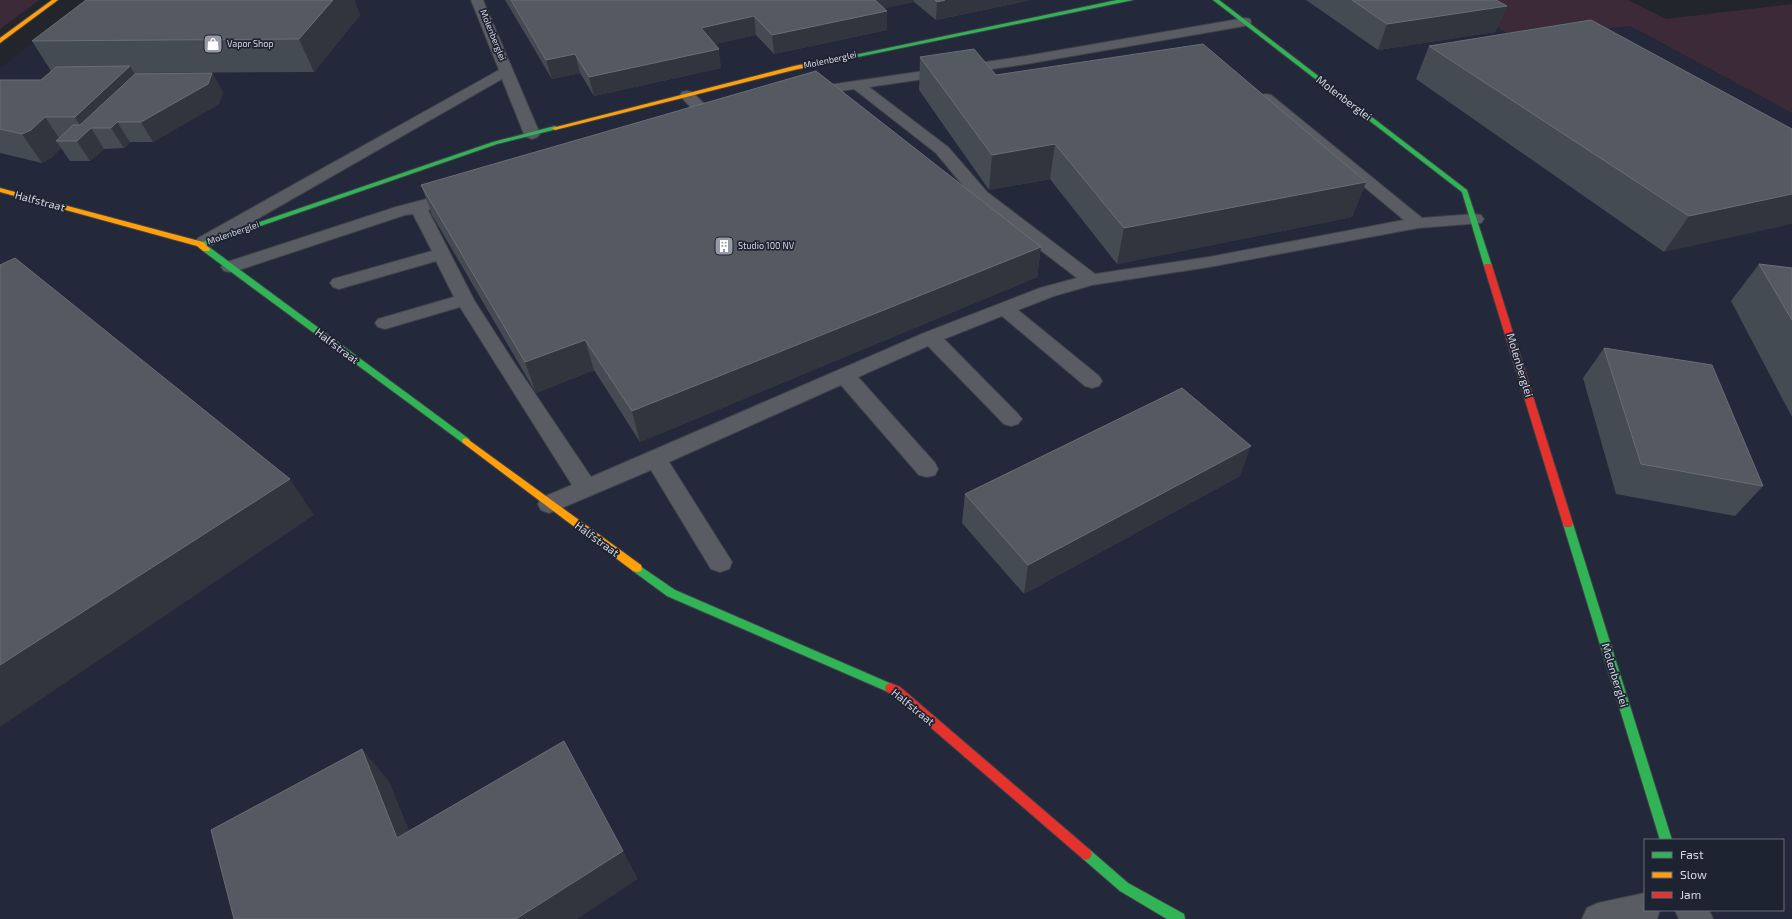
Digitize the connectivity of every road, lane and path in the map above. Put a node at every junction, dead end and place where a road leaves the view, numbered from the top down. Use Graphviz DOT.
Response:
graph roads {
  1 [pos="54,0"];
  2 [pos="477,0"];
  3 [pos="1130,0"];
  4 [pos="1216,0"];
  5 [pos="1246,22"];
  6 [pos="1186,33"];
  7 [pos="0,40"];
  8 [pos="1198,43"];
  9 [pos="507,71"];
  10 [pos="856,84"];
  11 [pos="1253,88"];
  12 [pos="687,95"];
  13 [pos="790,95"];
  14 [pos="725,112"];
  15 [pos="532,134"];
  16 [pos="0,190"];
  17 [pos="473,191"];
  18 [pos="412,209"];
  19 [pos="1475,219"];
  20 [pos="1418,222"];
  21 [pos="200,244"];
  22 [pos="442,254"];
  23 [pos="230,267"];
  24 [pos="1091,280"];
  25 [pos="339,283"];
  26 [pos="465,300"];
  27 [pos="1004,308"];
  28 [pos="385,323"];
  29 [pos="931,337"];
  30 [pos="844,375"];
  31 [pos="1092,381"];
  32 [pos="1012,419"];
  33 [pos="655,459"];
  34 [pos="927,469"];
  35 [pos="586,488"];
  36 [pos="549,504"];
  37 [pos="720,562"];
  38 [pos="1666,839"];
  39 [pos="1644,909"];
  40 [pos="1179,919"];
  41 [pos="1598,919"];
  1 -- 7 [label="street"];
  2 -- 9 [label="street, Molenberglei"];
  3 -- 12 [label="street, Molenberglei"];
  4 -- 5 [label="street, Molenberglei"];
  5 -- 6 [label="street"];
  5 -- 19 [label="street, Molenberglei"];
  6 -- 8 [label="street"];
  6 -- 10 [label="street"];
  9 -- 15 [label="street, Molenberglei"];
  9 -- 21 [label="street, Molenberglei"];
  10 -- 13 [label="street"];
  10 -- 24 [label="street"];
  11 -- 20 [label="street"];
  12 -- 14 [label="street"];
  12 -- 15 [label="street, Molenberglei"];
  15 -- 21 [label="street, Molenberglei"];
  16 -- 21 [label="street, Halfstraat"];
  17 -- 18 [label="street"];
  18 -- 22 [label="street"];
  18 -- 23 [label="street"];
  19 -- 20 [label="street"];
  19 -- 38 [label="street, Molenberglei"];
  20 -- 24 [label="street"];
  21 -- 23 [label="street, Halfstraat"];
  22 -- 25 [label="street"];
  22 -- 26 [label="street"];
  23 -- 36 [label="street, Halfstraat"];
  24 -- 27 [label="street"];
  26 -- 28 [label="street"];
  26 -- 35 [label="street"];
  27 -- 29 [label="street"];
  27 -- 31 [label="street"];
  29 -- 30 [label="street"];
  29 -- 32 [label="street"];
  30 -- 33 [label="street"];
  30 -- 34 [label="street"];
  33 -- 35 [label="street"];
  33 -- 37 [label="street"];
  35 -- 36 [label="street"];
  36 -- 40 [label="street, Halfstraat"];
  39 -- 41 [label="street"];
}
